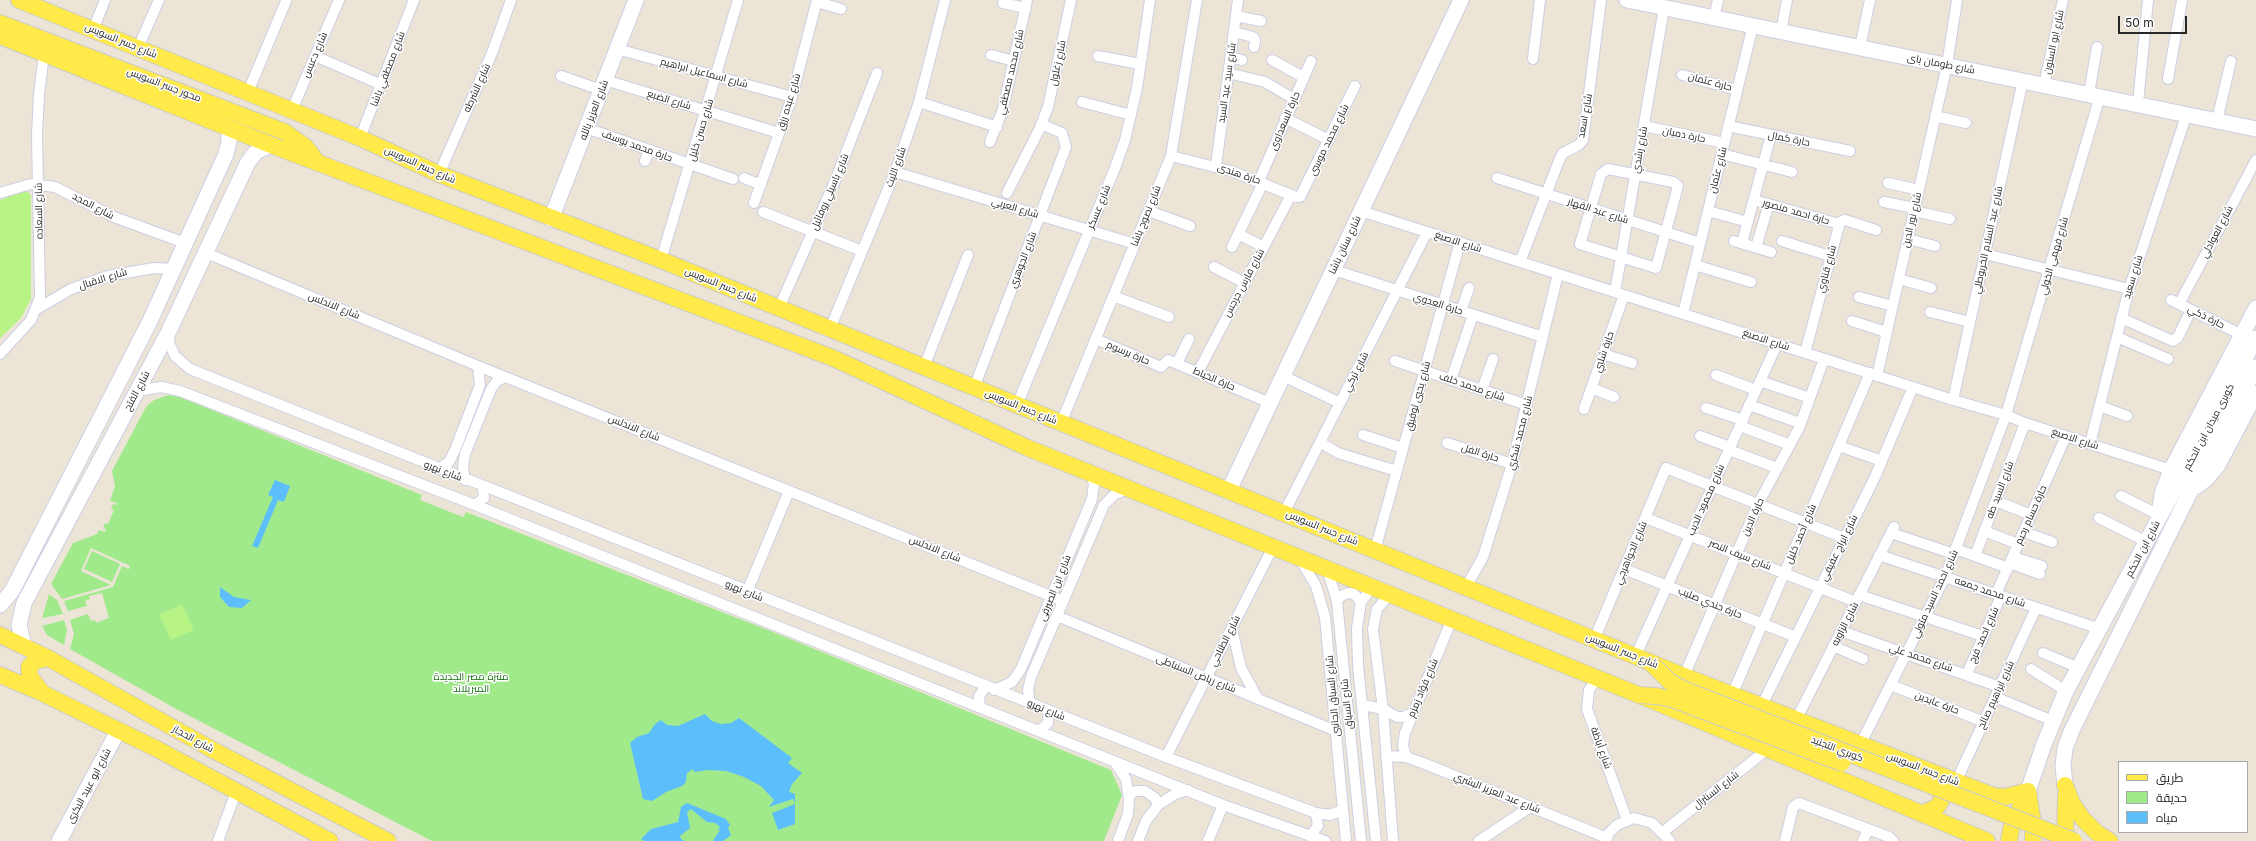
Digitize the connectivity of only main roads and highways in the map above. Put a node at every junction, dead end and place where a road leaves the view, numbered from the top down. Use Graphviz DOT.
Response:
graph roads {
  1 [pos="19,0"];
  2 [pos="636,0"];
  3 [pos="1462,0"];
  4 [pos="1631,0"];
  5 [pos="0,14"];
  6 [pos="0,24"];
  7 [pos="0,36"];
  8 [pos="318,121"];
  9 [pos="229,128"];
  10 [pos="2256,128"];
  11 [pos="271,145"];
  12 [pos="226,154"];
  13 [pos="317,162"];
  14 [pos="246,164"];
  15 [pos="551,219"];
  16 [pos="2256,308"];
  17 [pos="149,323"];
  18 [pos="168,333"];
  19 [pos="2249,336"];
  20 [pos="2256,367"];
  21 [pos="2256,392"];
  22 [pos="2203,453"];
  23 [pos="1229,490"];
  24 [pos="2191,490"];
  25 [pos="2161,516"];
  26 [pos="4,601"];
  27 [pos="24,603"];
  28 [pos="0,635"];
  29 [pos="24,647"];
  30 [pos="48,658"];
  31 [pos="1652,664"];
  32 [pos="0,675"];
  33 [pos="42,693"];
  34 [pos="1639,695"];
  35 [pos="118,731"];
  36 [pos="1936,774"];
  37 [pos="2065,785"];
  38 [pos="2028,791"];
  39 [pos="1924,813"];
  40 [pos="59,841"];
  41 [pos="330,841"];
  42 [pos="388,841"];
  43 [pos="1988,841"];
  44 [pos="2009,841"];
  45 [pos="2033,841"];
  46 [pos="2046,841"];
  47 [pos="2065,841"];
  48 [pos="2074,841"];
  49 [pos="2110,841"];
  1 -- 8 [label="main road, شارع جسر السويس"];
  2 -- 15 [label="main road, شارع العزيز بالله"];
  3 -- 23 [label="main road, شارع سنان باشا"];
  4 -- 10 [label="main road, شارع طومان باى"];
  5 -- 8 [label="main road, محور جسر السويس"];
  6 -- 13 [label="main road, محور جسر السويس"];
  7 -- 9 [label="main road"];
  8 -- 15 [label="main road, شارع جسر السويس"];
  9 -- 11 [label="main road"];
  9 -- 12 [label="main road, شارع الفتح"];
  11 -- 13 [label="main road"];
  11 -- 14 [label="main road, شارع الفتح"];
  12 -- 14 [label="main road"];
  12 -- 17 [label="main road, شارع الفتح"];
  13 -- 34 [label="main road"];
  14 -- 18 [label="main road, شارع الفتح"];
  15 -- 23 [label="main road, شارع جسر السويس"];
  16 -- 19 [label="main road, شارع ابن الحكم"];
  17 -- 18 [label="main road"];
  17 -- 26 [label="main road, شارع الفتح"];
  18 -- 27 [label="main road, شارع الفتح"];
  19 -- 22 [label="main road, كوبرى ميدان ابن الحكم"];
  19 -- 25 [label="main road, شارع ابن الحكم"];
  20 -- 22 [label="main road, كوبرى ميدان ابن الحكم"];
  21 -- 24 [label="main road, شارع ابن الحكم"];
  22 -- 24 [label="main road, كوبرى ميدان ابن الحكم"];
  22 -- 25 [label="main road, كوبرى ميدان ابن الحكم"];
  23 -- 31 [label="main road, شارع جسر السويس"];
  24 -- 37 [label="main road, شارع ابن الحكم"];
  25 -- 38 [label="main road, شارع ابن الحكم"];
  26 -- 27 [label="main road"];
  27 -- 29 [label="main road, شارع الفتح"];
  28 -- 29 [label="main road, شارع الحجاز"];
  29 -- 30 [label="main road, شارع الحجاز"];
  30 -- 33 [label="main road"];
  30 -- 42 [label="main road, شارع الحجاز"];
  31 -- 36 [label="main road, شارع جسر السويس"];
  31 -- 48 [label="main road, كوبري التجنيد, bridge"];
  32 -- 33 [label="main road"];
  33 -- 35 [label="main road"];
  34 -- 39 [label="main road"];
  34 -- 46 [label="main road, كوبري التجنيد, bridge"];
  35 -- 40 [label="main road, شارع ابو عبيد البكرى"];
  35 -- 41 [label="main road"];
  36 -- 38 [label="main road, شارع جسر السويس"];
  36 -- 39 [label="main road"];
  37 -- 47 [label="main road"];
  37 -- 49 [label="main road"];
  38 -- 44 [label="main road"];
  38 -- 45 [label="main road"];
  39 -- 43 [label="main road"];
}
